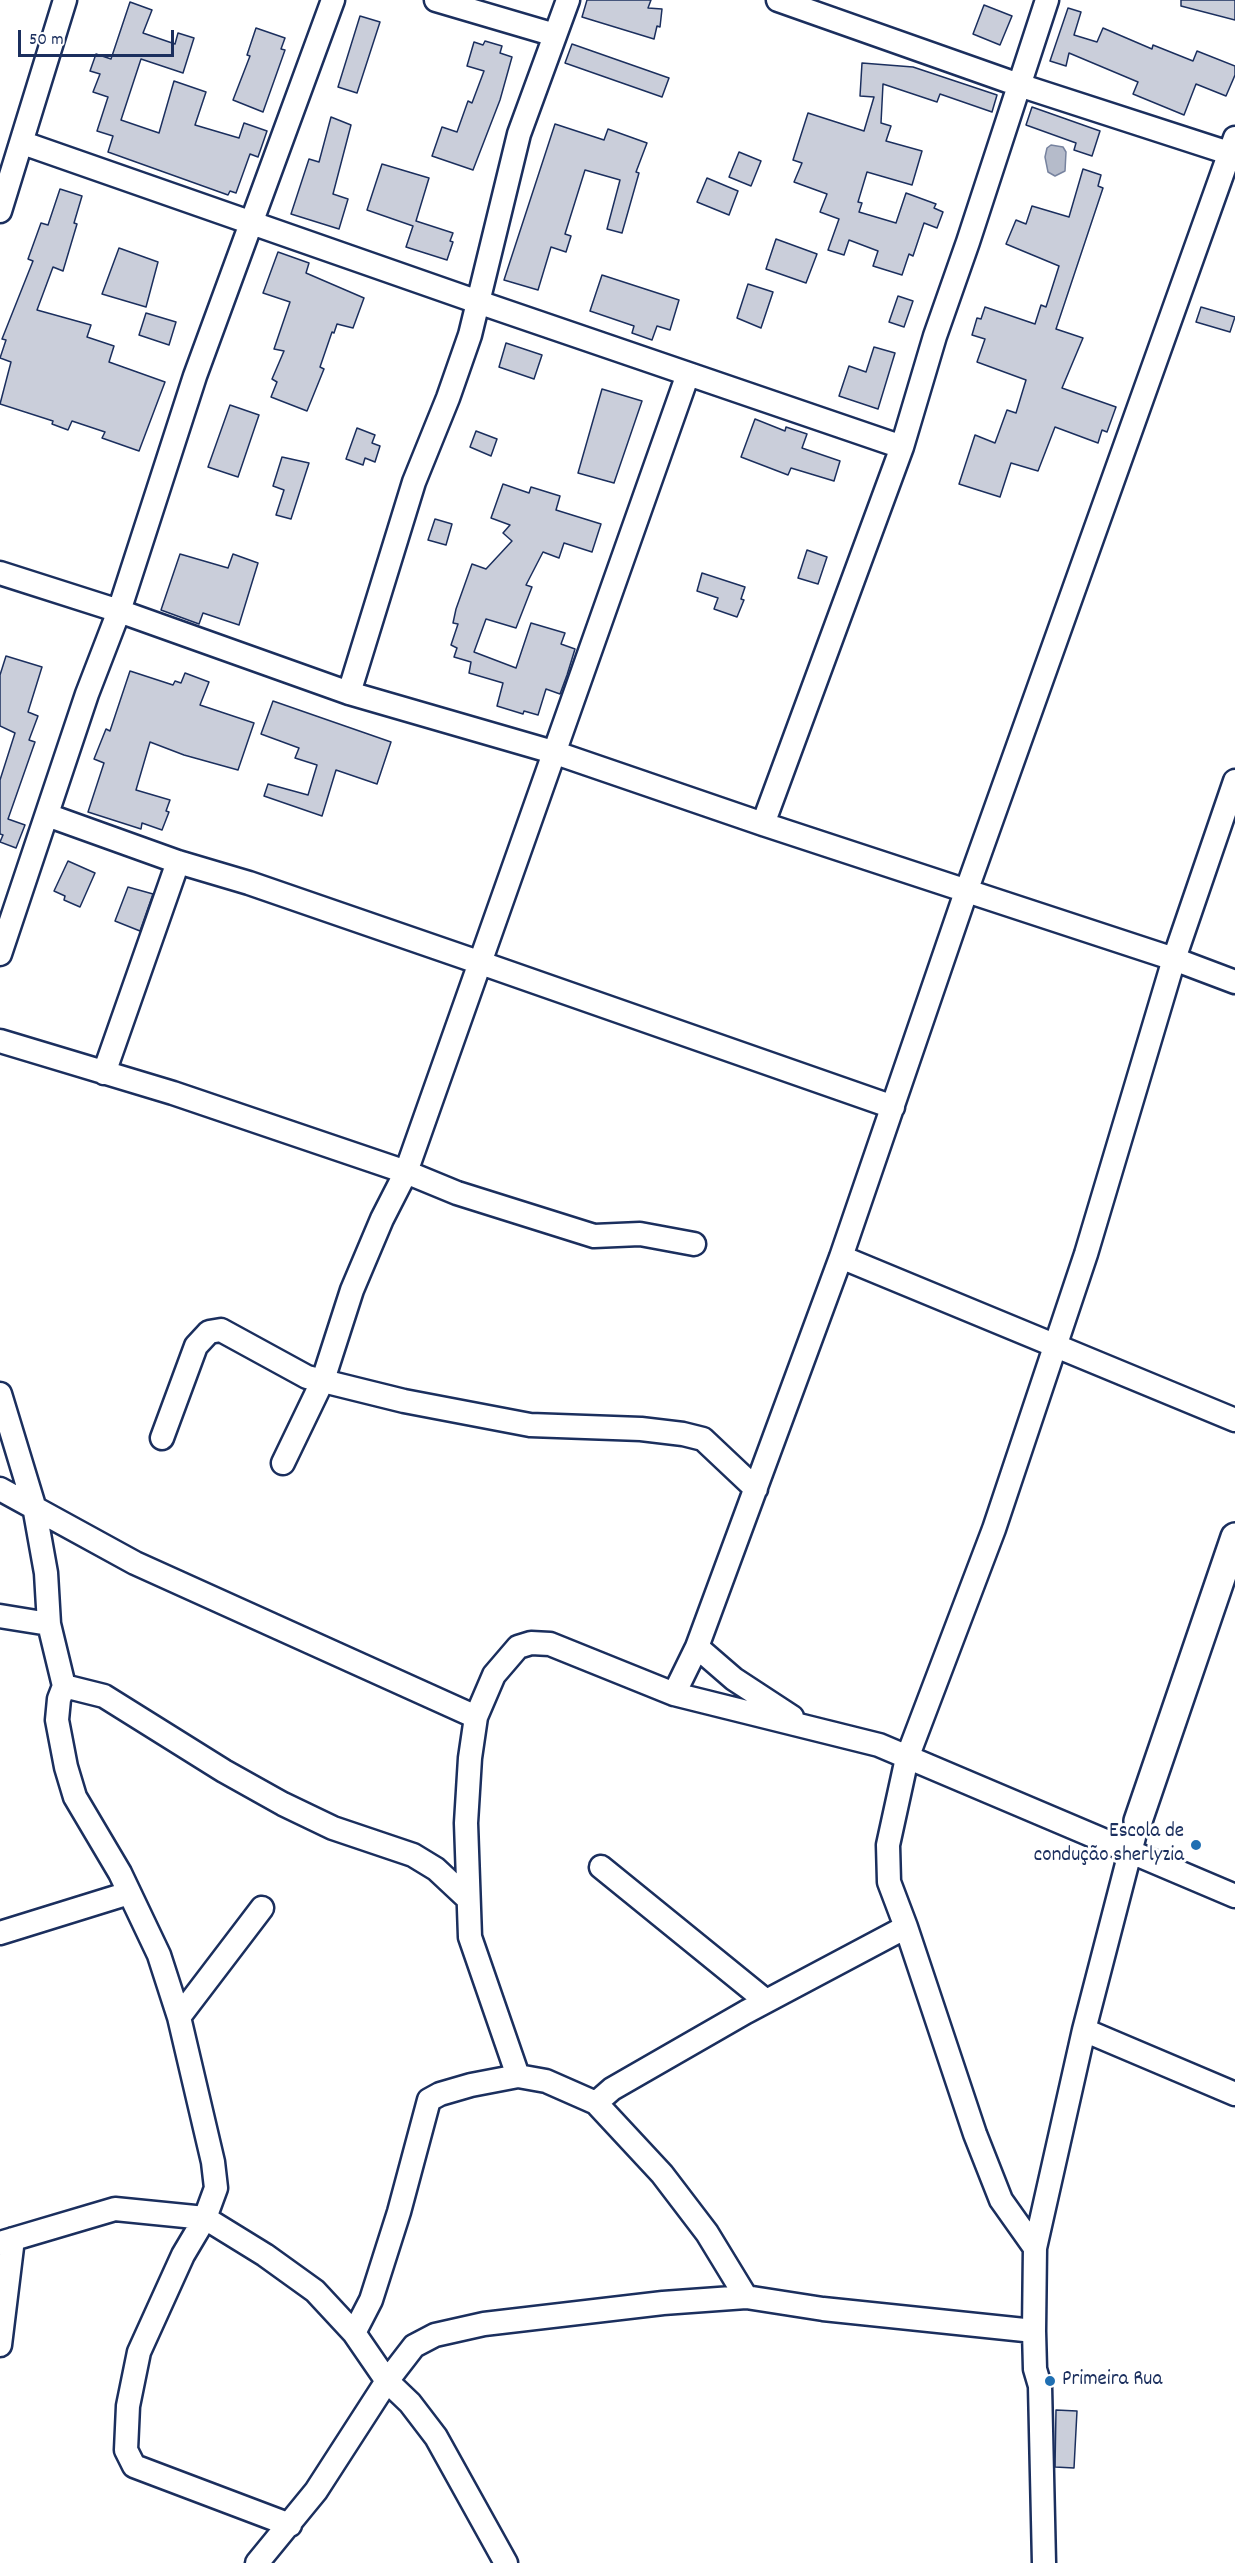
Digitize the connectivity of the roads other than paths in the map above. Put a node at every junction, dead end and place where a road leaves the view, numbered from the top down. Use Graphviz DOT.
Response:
graph roads {
  1 [pos="65,0"];
  2 [pos="333,0"];
  3 [pos="436,0"];
  4 [pos="568,0"];
  5 [pos="778,0"];
  6 [pos="1047,0"];
  7 [pos="816,7"];
  8 [pos="555,35"];
  9 [pos="1019,85"];
  10 [pos="23,143"];
  11 [pos="1233,149"];
  12 [pos="0,211"];
  13 [pos="250,223"];
  14 [pos="478,302"];
  15 [pos="688,374"];
  16 [pos="902,447"];
  17 [pos="0,573"];
  18 [pos="119,611"];
  19 [pos="349,693"];
  20 [pos="553,752"];
  21 [pos="1235,781"];
  22 [pos="47,815"];
  23 [pos="763,824"];
  24 [pos="178,862"];
  25 [pos="967,889"];
  26 [pos="0,954"];
  27 [pos="1174,959"];
  28 [pos="481,963"];
  29 [pos="1235,982"];
  30 [pos="0,1041"];
  31 [pos="104,1073"];
  32 [pos="894,1107"];
  33 [pos="406,1172"];
  34 [pos="694,1244"];
  35 [pos="841,1257"];
  36 [pos="1055,1347"];
  37 [pos="323,1380"];
  38 [pos="0,1394"];
  39 [pos="1235,1420"];
  40 [pos="162,1438"];
  41 [pos="283,1463"];
  42 [pos="0,1489"];
  43 [pos="756,1489"];
  44 [pos="34,1506"];
  45 [pos="1235,1537"];
  46 [pos="0,1616"];
  47 [pos="49,1624"];
  48 [pos="697,1647"];
  49 [pos="64,1686"];
  50 [pos="674,1694"];
  51 [pos="476,1717"];
  52 [pos="803,1725"];
  53 [pos="907,1758"];
  54 [pos="1138,1821"];
  55 [pos="1130,1851"];
  56 [pos="601,1867"];
  57 [pos="129,1893"];
  58 [pos="1235,1896"];
  59 [pos="467,1898"];
  60 [pos="262,1908"];
  61 [pos="906,1927"];
  62 [pos="0,1933"];
  63 [pos="766,2001"];
  64 [pos="179,2017"];
  65 [pos="1084,2030"];
  66 [pos="518,2076"];
  67 [pos="1235,2094"];
  68 [pos="596,2103"];
  69 [pos="205,2218"];
  70 [pos="6,2241"];
  71 [pos="1035,2248"];
  72 [pos="746,2297"];
  73 [pos="1034,2331"];
  74 [pos="354,2332"];
  75 [pos="0,2345"];
  76 [pos="387,2381"];
  77 [pos="291,2525"];
  78 [pos="257,2563"];
  79 [pos="506,2563"];
  80 [pos="1044,2563"];
  1 -- 10 [label="street"];
  2 -- 13 [label="street"];
  3 -- 8 [label="street"];
  4 -- 8 [label="street"];
  5 -- 7 [label="street"];
  6 -- 9 [label="street"];
  7 -- 9 [label="street"];
  8 -- 14 [label="street"];
  9 -- 11 [label="street"];
  9 -- 16 [label="street"];
  10 -- 12 [label="street"];
  10 -- 13 [label="street"];
  11 -- 25 [label="street"];
  13 -- 14 [label="street"];
  13 -- 18 [label="street"];
  14 -- 15 [label="street"];
  14 -- 19 [label="street"];
  15 -- 16 [label="street"];
  15 -- 20 [label="street"];
  16 -- 23 [label="street"];
  17 -- 18 [label="street"];
  18 -- 19 [label="street"];
  18 -- 22 [label="street"];
  19 -- 20 [label="street"];
  20 -- 23 [label="street"];
  20 -- 28 [label="street"];
  21 -- 27 [label="street"];
  22 -- 24 [label="street"];
  22 -- 26 [label="street"];
  23 -- 25 [label="street"];
  24 -- 28 [label="street"];
  24 -- 31 [label="street"];
  25 -- 27 [label="street"];
  25 -- 32 [label="street"];
  27 -- 29 [label="street"];
  27 -- 36 [label="street"];
  28 -- 32 [label="street"];
  28 -- 33 [label="street"];
  30 -- 31 [label="street"];
  31 -- 33 [label="street"];
  32 -- 35 [label="street"];
  33 -- 34 [label="street"];
  33 -- 37 [label="street"];
  35 -- 36 [label="street"];
  35 -- 43 [label="street"];
  36 -- 39 [label="street"];
  36 -- 53 [label="street"];
  37 -- 40 [label="street"];
  37 -- 41 [label="street"];
  37 -- 43 [label="street"];
  38 -- 44 [label="street"];
  42 -- 44 [label="street"];
  43 -- 48 [label="street"];
  44 -- 47 [label="street"];
  44 -- 51 [label="street"];
  45 -- 54 [label="street"];
  46 -- 47 [label="street"];
  47 -- 49 [label="street"];
  48 -- 50 [label="street"];
  48 -- 52 [label="street"];
  49 -- 57 [label="street"];
  49 -- 59 [label="street"];
  50 -- 51 [label="street"];
  50 -- 52 [label="street"];
  51 -- 59 [label="street"];
  52 -- 53 [label="street"];
  53 -- 55 [label="street"];
  53 -- 61 [label="street"];
  54 -- 55 [label="street"];
  55 -- 58 [label="street"];
  55 -- 65 [label="street"];
  56 -- 63 [label="street"];
  57 -- 62 [label="street"];
  57 -- 64 [label="street"];
  59 -- 66 [label="street"];
  60 -- 64 [label="street"];
  61 -- 63 [label="street"];
  61 -- 71 [label="street"];
  63 -- 68 [label="street"];
  64 -- 69 [label="street"];
  65 -- 67 [label="street"];
  65 -- 71 [label="street"];
  66 -- 68 [label="street"];
  66 -- 74 [label="street"];
  68 -- 72 [label="street"];
  69 -- 70 [label="street"];
  69 -- 74 [label="street"];
  69 -- 77 [label="street"];
  70 -- 75 [label="street"];
  71 -- 73 [label="street"];
  72 -- 73 [label="street"];
  72 -- 76 [label="street"];
  73 -- 80 [label="street"];
  74 -- 76 [label="street"];
  76 -- 77 [label="street"];
  76 -- 79 [label="street"];
  77 -- 78 [label="street"];
}
